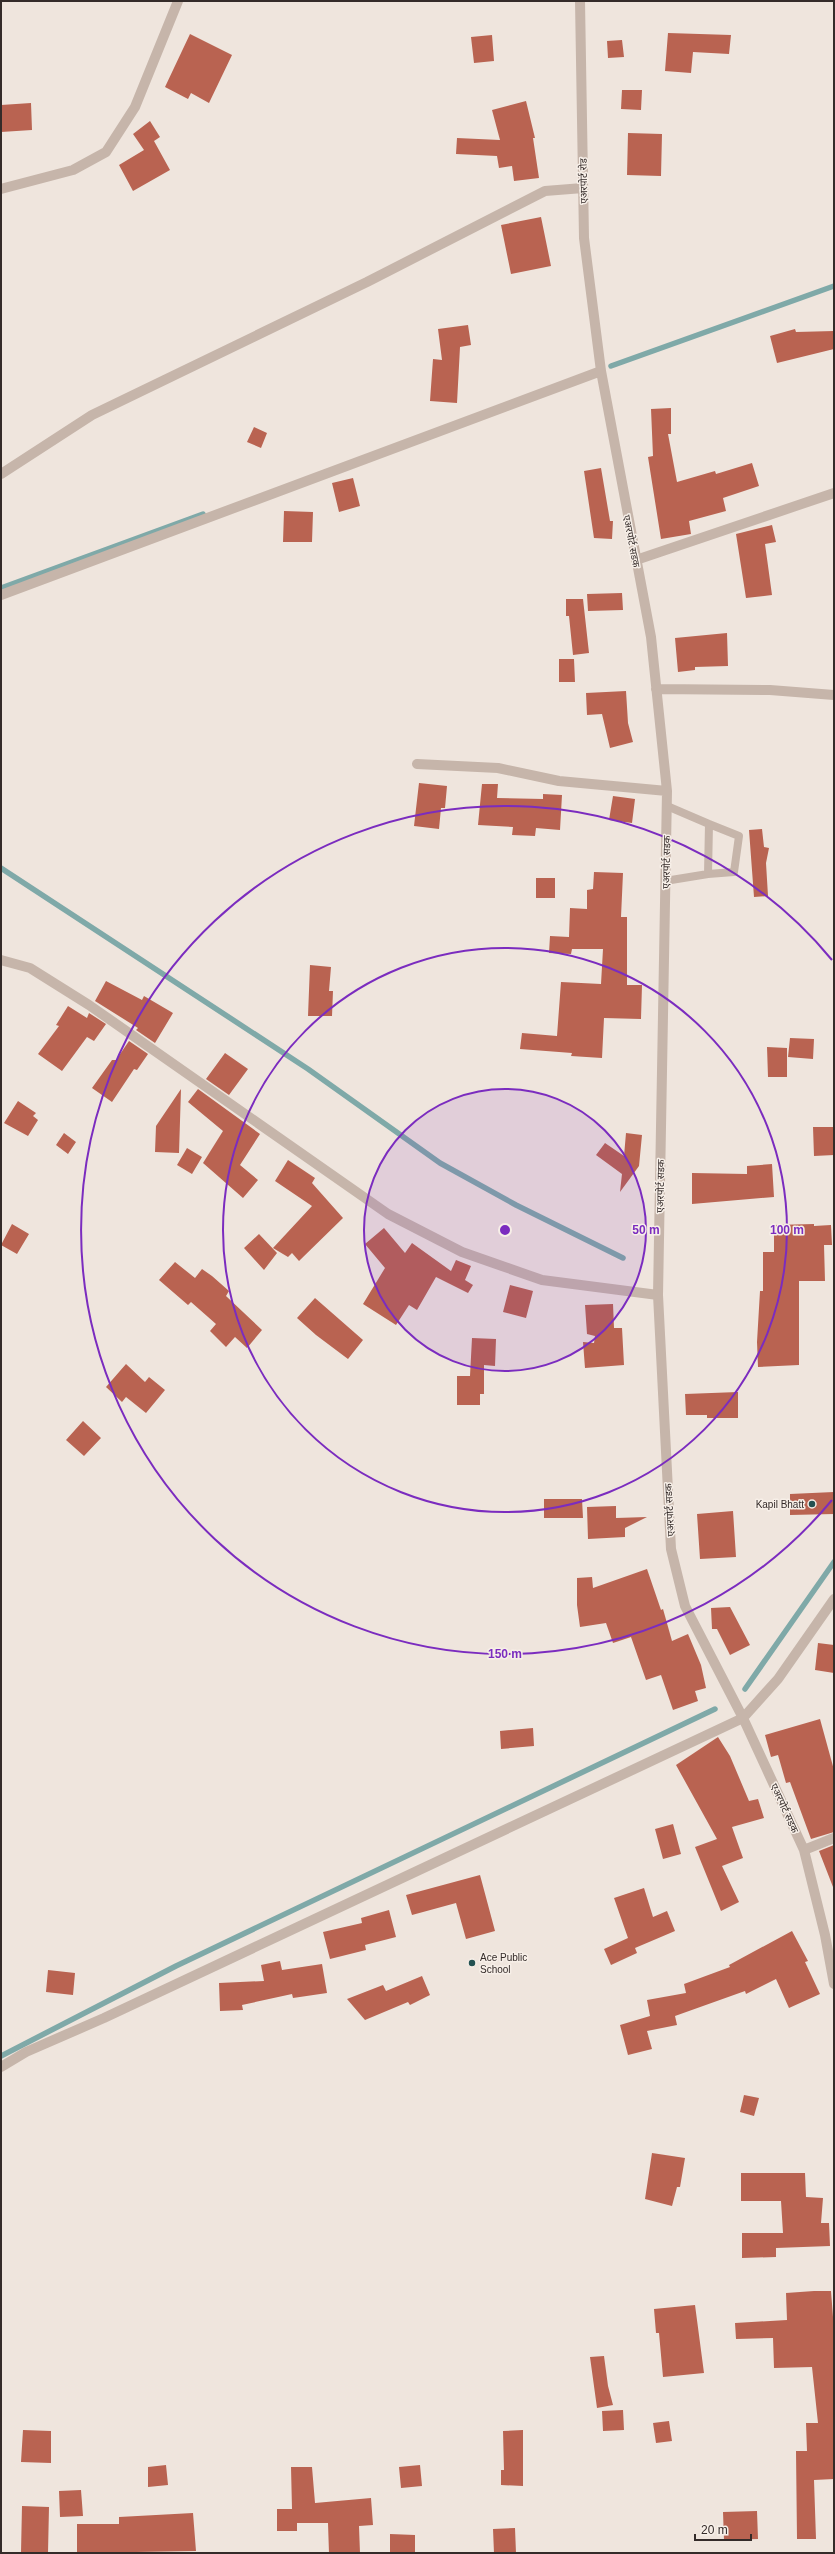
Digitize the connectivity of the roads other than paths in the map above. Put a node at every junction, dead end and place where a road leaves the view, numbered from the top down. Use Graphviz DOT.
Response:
graph roads {
  1 [pos="178,1"];
  2 [pos="580,1"];
  3 [pos="583,188"];
  4 [pos="1,189"];
  5 [pos="599,360"];
  6 [pos="601,371"];
  7 [pos="1,474"];
  8 [pos="834,492"];
  9 [pos="636,560"];
  10 [pos="1,595"];
  11 [pos="656,689"];
  12 [pos="834,695"];
  13 [pos="416,764"];
  14 [pos="667,791"];
  15 [pos="667,806"];
  16 [pos="709,824"];
  17 [pos="708,874"];
  18 [pos="665,881"];
  19 [pos="1,960"];
  20 [pos="658,1295"];
  21 [pos="834,1599"];
  22 [pos="743,1718"];
  23 [pos="834,1838"];
  24 [pos="804,1850"];
  25 [pos="834,1984"];
  26 [pos="1,2067"];
  1 -- 4 [label="street"];
  2 -- 3 [label="street, एअरपोर्ट रोड"];
  3 -- 5 [label="street, एअरपोर्ट रोड"];
  3 -- 7 [label="street"];
  5 -- 6 [label="street, एअरपोर्ट सडक"];
  6 -- 9 [label="street, एअरपोर्ट सडक"];
  6 -- 10 [label="street"];
  8 -- 9 [label="street"];
  9 -- 11 [label="street, एअरपोर्ट सडक"];
  11 -- 12 [label="street"];
  11 -- 14 [label="street, एअरपोर्ट सडक"];
  13 -- 14 [label="street"];
  14 -- 15 [label="street, एअरपोर्ट सडक"];
  15 -- 16 [label="lane"];
  15 -- 18 [label="street, एअरपोर्ट सडक"];
  16 -- 17 [label="lane"];
  16 -- 17 [label="lane"];
  17 -- 18 [label="lane"];
  18 -- 20 [label="street, एअरपोर्ट सडक"];
  19 -- 20 [label="street"];
  20 -- 22 [label="street, एअरपोर्ट सडक"];
  21 -- 22 [label="street"];
  22 -- 24 [label="street, एअरपोर्ट सडक"];
  22 -- 26 [label="street"];
  23 -- 24 [label="street"];
  24 -- 25 [label="street, एअरपोर्ट सडक"];
}
